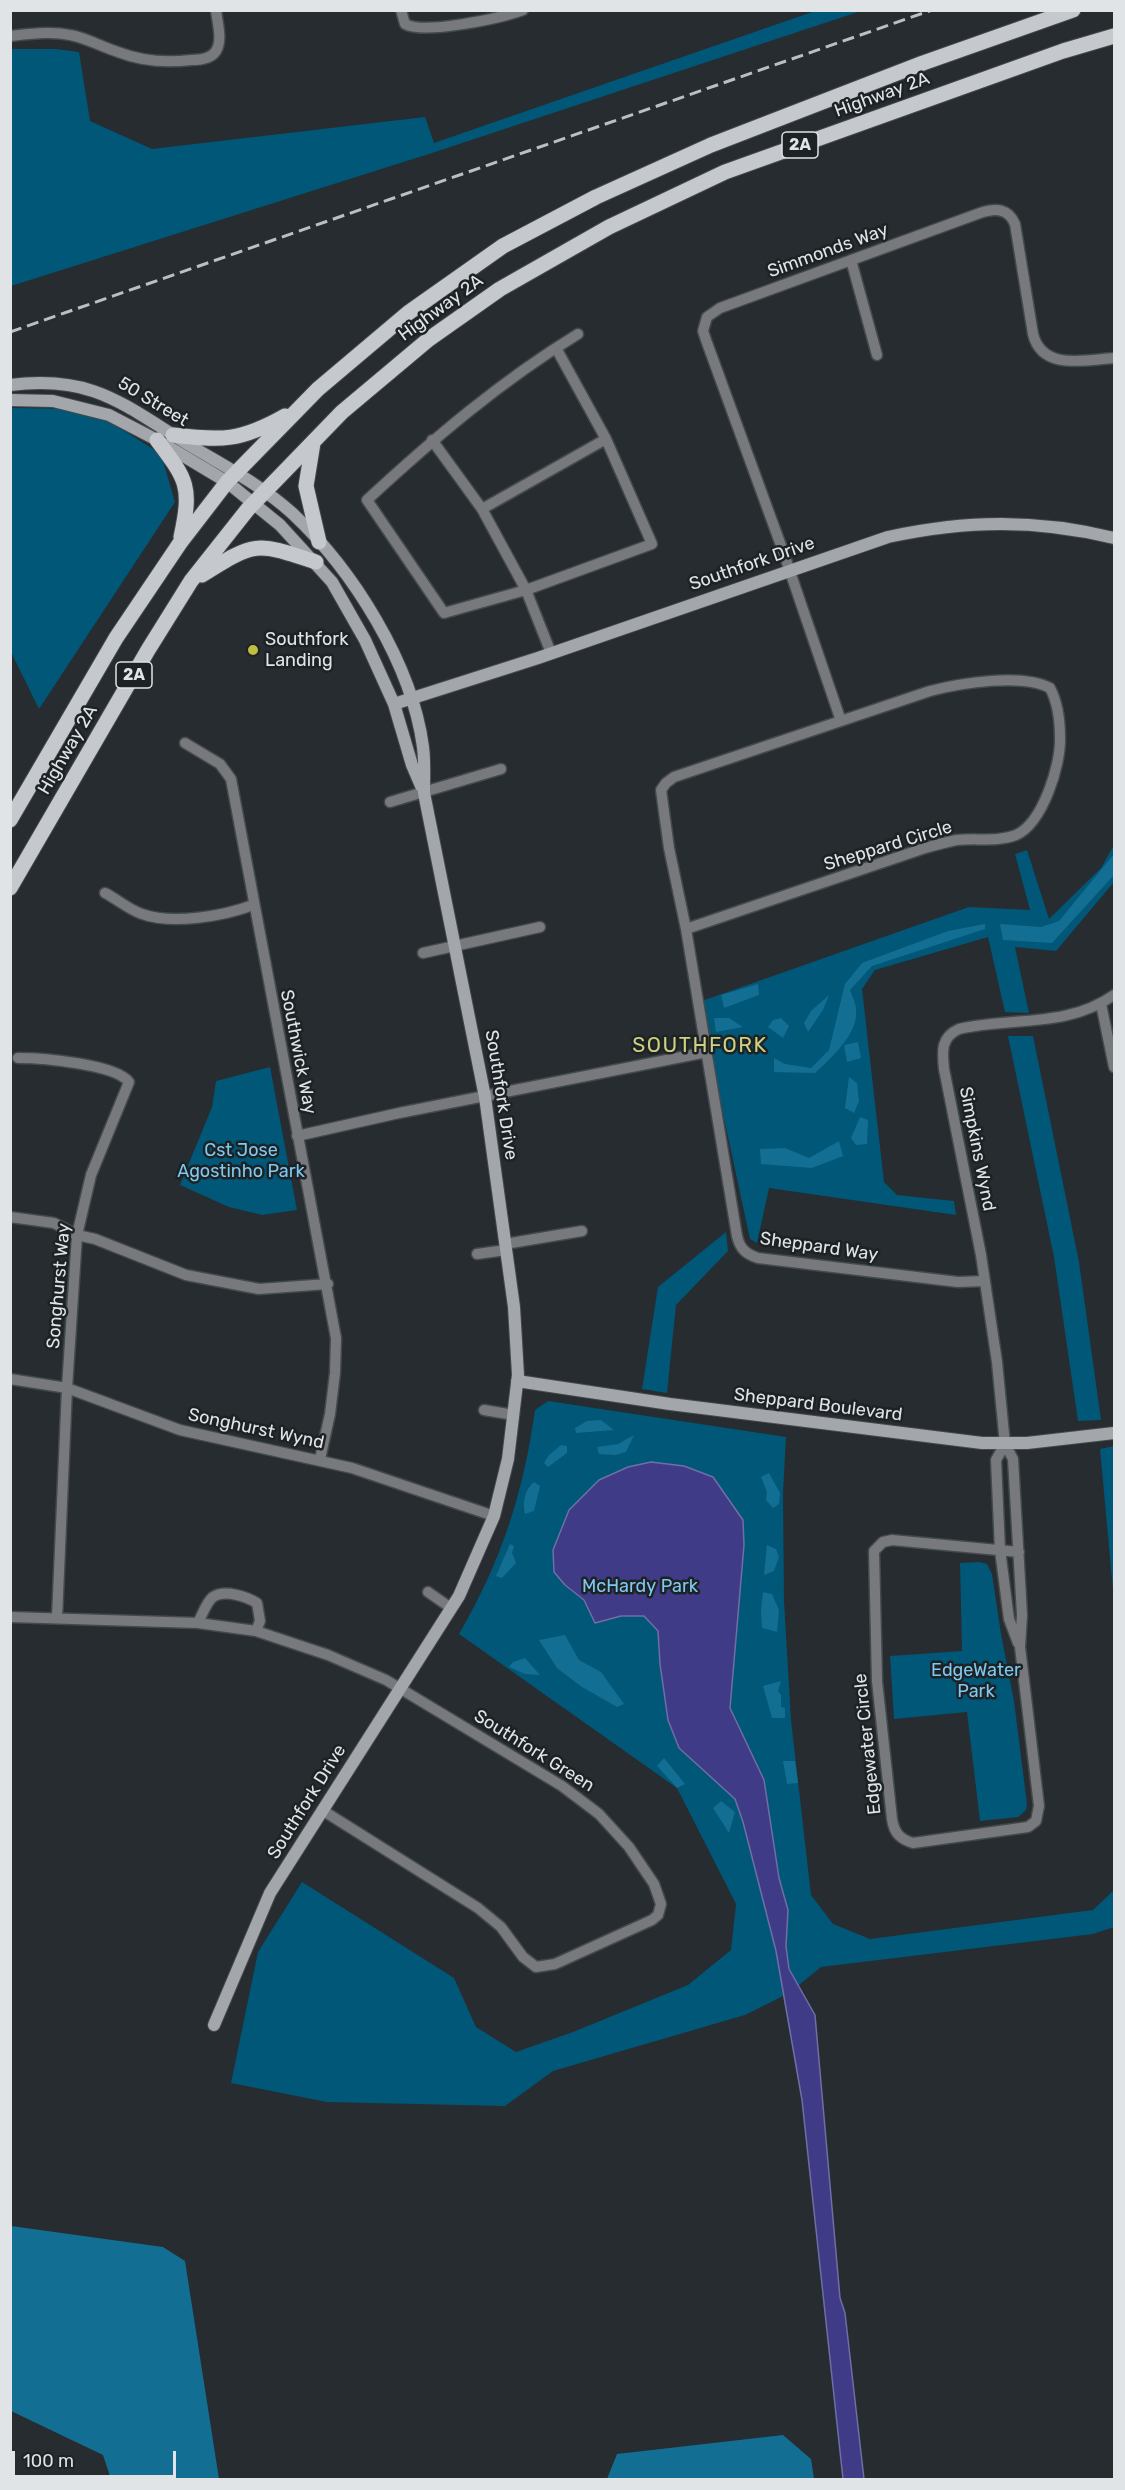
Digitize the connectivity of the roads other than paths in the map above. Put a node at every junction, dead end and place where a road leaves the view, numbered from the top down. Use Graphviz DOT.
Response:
graph roads {
  1 [pos="216,10"];
  2 [pos="401,10"];
  3 [pos="523,10"];
  4 [pos="1073,10"];
  5 [pos="10,36"];
  6 [pos="1114,36"];
  7 [pos="850,260"];
  8 [pos="578,334"];
  9 [pos="556,348"];
  10 [pos="877,355"];
  11 [pos="1114,358"];
  12 [pos="10,386"];
  13 [pos="10,400"];
  14 [pos="300,407"];
  15 [pos="173,435"];
  16 [pos="606,439"];
  17 [pos="157,440"];
  18 [pos="432,440"];
  19 [pos="314,441"];
  20 [pos="232,477"];
  21 [pos="265,491"];
  22 [pos="254,502"];
  23 [pos="482,509"];
  24 [pos="1114,538"];
  25 [pos="319,542"];
  26 [pos="180,543"];
  27 [pos="316,562"];
  28 [pos="789,570"];
  29 [pos="191,581"];
  30 [pos="526,590"];
  31 [pos="551,653"];
  32 [pos="411,699"];
  33 [pos="394,704"];
  34 [pos="841,721"];
  35 [pos="185,743"];
  36 [pos="501,770"];
  37 [pos="424,793"];
  38 [pos="390,802"];
  39 [pos="10,820"];
  40 [pos="10,888"];
  41 [pos="105,892"];
  42 [pos="253,905"];
  43 [pos="540,927"];
  44 [pos="687,929"];
  45 [pos="456,946"];
  46 [pos="423,953"];
  47 [pos="1114,994"];
  48 [pos="1101,1004"];
  49 [pos="708,1052"];
  50 [pos="18,1058"];
  51 [pos="1114,1067"];
  52 [pos="485,1097"];
  53 [pos="297,1136"];
  54 [pos="10,1217"];
  55 [pos="582,1231"];
  56 [pos="77,1235"];
  57 [pos="506,1247"];
  58 [pos="477,1254"];
  59 [pos="985,1281"];
  60 [pos="328,1284"];
  61 [pos="10,1379"];
  62 [pos="517,1380"];
  63 [pos="67,1388"];
  64 [pos="484,1410"];
  65 [pos="514,1415"];
  66 [pos="1114,1433"];
  67 [pos="1005,1444"];
  68 [pos="320,1459"];
  69 [pos="494,1516"];
  70 [pos="1000,1550"];
  71 [pos="1019,1552"];
  72 [pos="428,1592"];
  73 [pos="451,1608"];
  74 [pos="10,1617"];
  75 [pos="57,1618"];
  76 [pos="198,1623"];
  77 [pos="256,1631"];
  78 [pos="1020,1647"];
  79 [pos="401,1688"];
  80 [pos="322,1810"];
  81 [pos="213,2025"];
  1 -- 5 [label="street"];
  2 -- 3 [label="street"];
  4 -- 14 [label="main road, Highway 2A / 2A"];
  6 -- 19 [label="main road, Highway 2A / 2A"];
  7 -- 10 [label="street"];
  7 -- 11 [label="street, Simmonds Way"];
  7 -- 28 [label="street, Simmonds Way"];
  8 -- 9 [label="street"];
  9 -- 16 [label="street"];
  9 -- 18 [label="street"];
  12 -- 15 [label="street, 50 Street"];
  13 -- 17 [label="street, 50 Street"];
  14 -- 15 [label="main road"];
  14 -- 20 [label="main road, Highway 2A / 2A"];
  15 -- 20 [label="street, 50 Street"];
  16 -- 23 [label="street"];
  16 -- 30 [label="street"];
  17 -- 20 [label="street, 50 Street"];
  17 -- 26 [label="main road"];
  18 -- 23 [label="street"];
  18 -- 30 [label="street"];
  19 -- 21 [label="main road, Highway 2A / 2A"];
  19 -- 25 [label="main road"];
  20 -- 21 [label="street, 50 Street"];
  20 -- 22 [label="street, 50 Street"];
  20 -- 26 [label="main road, Highway 2A / 2A"];
  21 -- 22 [label="main road, Highway 2A / 2A"];
  21 -- 25 [label="street, Southfork Drive"];
  22 -- 27 [label="street, Southfork Drive"];
  22 -- 29 [label="main road, Highway 2A / 2A"];
  23 -- 30 [label="street"];
  24 -- 28 [label="street, Southfork Drive"];
  25 -- 32 [label="street, Southfork Drive"];
  26 -- 39 [label="main road, Highway 2A / 2A"];
  27 -- 29 [label="main road"];
  27 -- 33 [label="street, Southfork Drive"];
  28 -- 31 [label="street, Southfork Drive"];
  28 -- 34 [label="street"];
  29 -- 40 [label="main road, Highway 2A / 2A"];
  30 -- 31 [label="street"];
  31 -- 32 [label="street, Southfork Drive"];
  32 -- 33 [label="street, Southfork Drive"];
  32 -- 37 [label="street, Southfork Drive"];
  33 -- 37 [label="street, Southfork Drive"];
  34 -- 44 [label="street, Sheppard Circle"];
  34 -- 44 [label="street, Sheppard Circle"];
  35 -- 42 [label="street, Southwick Way"];
  36 -- 37 [label="street"];
  37 -- 38 [label="street"];
  37 -- 45 [label="street, Southfork Drive"];
  41 -- 42 [label="street"];
  42 -- 53 [label="street, Southwick Way"];
  43 -- 45 [label="street"];
  44 -- 49 [label="street, Sheppard Circle"];
  45 -- 46 [label="street"];
  45 -- 52 [label="street, Southfork Drive"];
  47 -- 48 [label="street, Simpkins Wynd"];
  48 -- 51 [label="street"];
  48 -- 59 [label="street, Simpkins Wynd"];
  49 -- 52 [label="street"];
  49 -- 59 [label="street, Sheppard Way"];
  50 -- 56 [label="street, Songhurst Way"];
  52 -- 53 [label="street"];
  52 -- 57 [label="street, Southfork Drive"];
  53 -- 60 [label="street, Southwick Way"];
  54 -- 56 [label="street"];
  55 -- 57 [label="street"];
  56 -- 60 [label="street"];
  56 -- 63 [label="street, Songhurst Way"];
  57 -- 58 [label="street"];
  57 -- 62 [label="street, Southfork Drive"];
  59 -- 67 [label="street, Simpkins Wynd"];
  60 -- 68 [label="street, Southwick Way"];
  61 -- 63 [label="street, Songhurst Wynd"];
  62 -- 65 [label="street, Southfork Drive"];
  62 -- 67 [label="street, Sheppard Boulevard"];
  63 -- 68 [label="street, Songhurst Wynd"];
  63 -- 75 [label="street, Songhurst Way"];
  64 -- 65 [label="street"];
  65 -- 69 [label="street, Southfork Drive"];
  66 -- 67 [label="street, Sheppard Boulevard"];
  67 -- 70 [label="street"];
  67 -- 71 [label="street"];
  68 -- 69 [label="street, Songhurst Wynd"];
  69 -- 73 [label="street, Southfork Drive"];
  70 -- 71 [label="street, Edgewater Circle"];
  70 -- 78 [label="street"];
  70 -- 78 [label="street, Edgewater Circle"];
  71 -- 78 [label="street"];
  72 -- 73 [label="street"];
  73 -- 79 [label="street, Southfork Drive"];
  74 -- 75 [label="street"];
  75 -- 76 [label="street"];
  76 -- 77 [label="street"];
  76 -- 77 [label="street"];
  77 -- 79 [label="street"];
  79 -- 80 [label="street, Southfork Drive"];
  79 -- 80 [label="street, Southfork Green"];
  80 -- 81 [label="street, Southfork Drive"];
}
